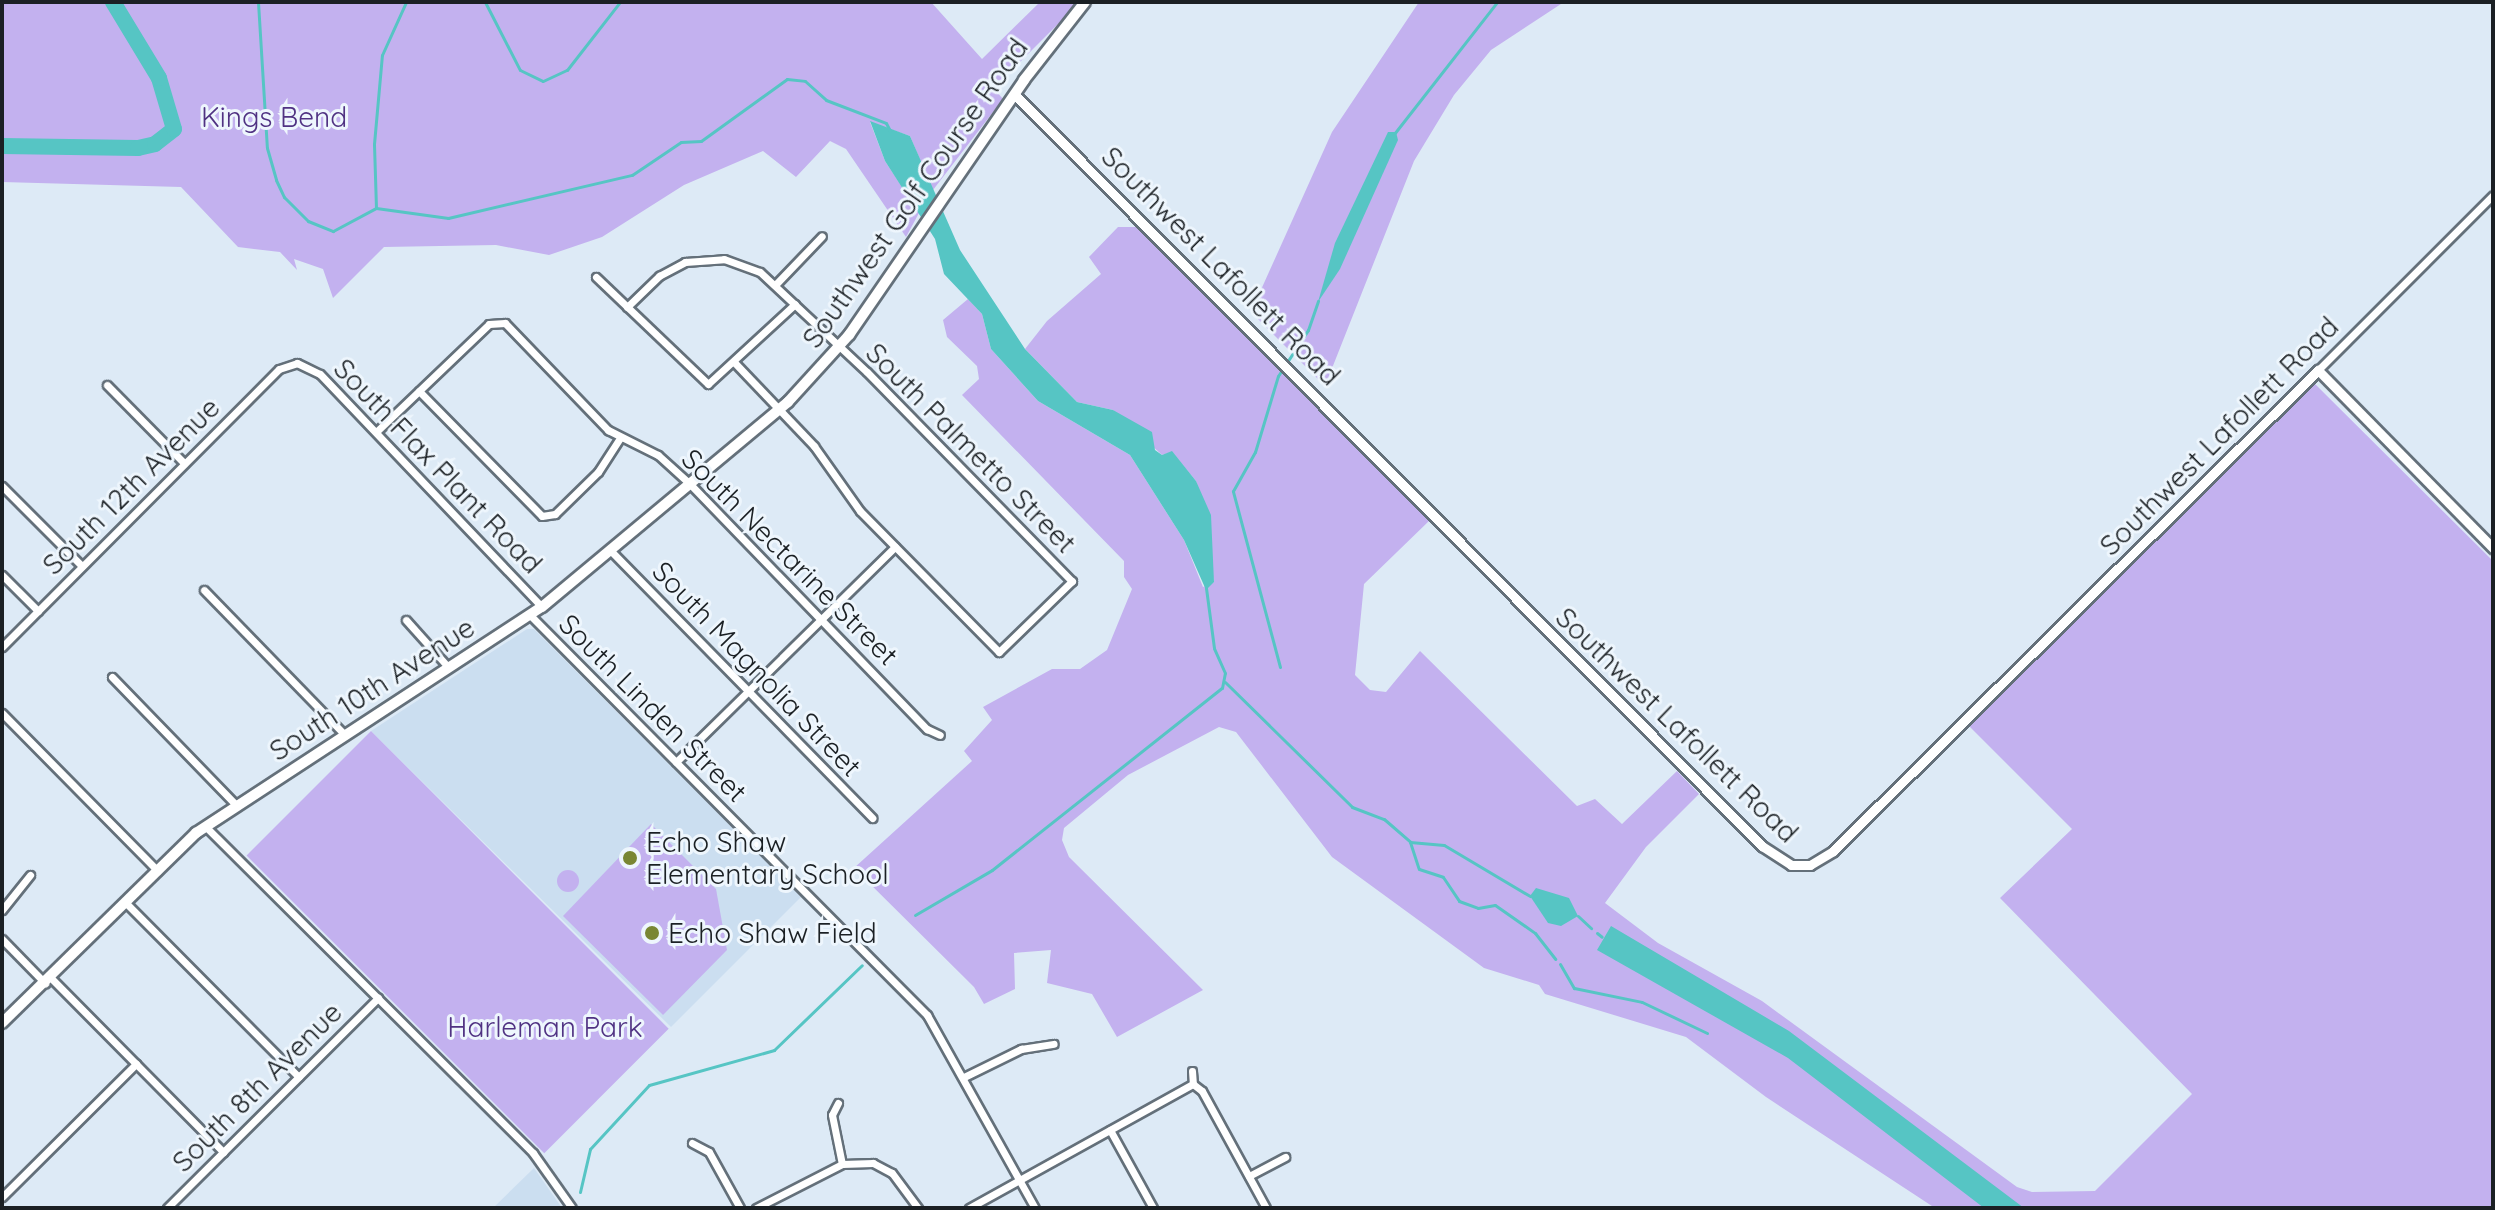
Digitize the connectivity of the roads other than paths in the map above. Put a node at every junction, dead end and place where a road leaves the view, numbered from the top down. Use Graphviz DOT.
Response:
graph roads {
  1 [pos="1085,2"];
  2 [pos="1014,94"];
  3 [pos="2493,195"];
  4 [pos="822,236"];
  5 [pos="596,277"];
  6 [pos="776,284"];
  7 [pos="795,304"];
  8 [pos="627,307"];
  9 [pos="840,347"];
  10 [pos="734,362"];
  11 [pos="297,363"];
  12 [pos="2318,370"];
  13 [pos="107,385"];
  14 [pos="419,391"];
  15 [pos="780,408"];
  16 [pos="376,432"];
  17 [pos="620,438"];
  18 [pos="184,463"];
  19 [pos="690,484"];
  20 [pos="2,486"];
  21 [pos="895,547"];
  22 [pos="2493,548"];
  23 [pos="610,550"];
  24 [pos="82,566"];
  25 [pos="2,575"];
  26 [pos="204,590"];
  27 [pos="542,607"];
  28 [pos="38,611"];
  29 [pos="530,615"];
  30 [pos="823,618"];
  31 [pos="406,620"];
  32 [pos="2,647"];
  33 [pos="449,668"];
  34 [pos="112,677"];
  35 [pos="748,692"];
  36 [pos="2,713"];
  37 [pos="345,735"];
  38 [pos="940,735"];
  39 [pos="676,762"];
  40 [pos="237,806"];
  41 [pos="872,818"];
  42 [pos="206,827"];
  43 [pos="158,871"];
  44 [pos="30,875"];
  45 [pos="126,903"];
  46 [pos="2,910"];
  47 [pos="2,939"];
  48 [pos="48,981"];
  49 [pos="378,998"];
  50 [pos="2,1023"];
  51 [pos="1054,1044"];
  52 [pos="136,1064"];
  53 [pos="1192,1071"];
  54 [pos="299,1077"];
  55 [pos="964,1077"];
  56 [pos="1193,1084"];
  57 [pos="838,1103"];
  58 [pos="1110,1130"];
  59 [pos="692,1143"];
  60 [pos="223,1152"];
  61 [pos="1285,1157"];
  62 [pos="842,1164"];
  63 [pos="1249,1176"];
  64 [pos="1020,1180"];
  65 [pos="2,1197"];
  66 [pos="167,1208"];
  67 [pos="572,1208"];
  68 [pos="740,1208"];
  69 [pos="756,1208"];
  70 [pos="918,1208"];
  71 [pos="969,1208"];
  72 [pos="1035,1208"];
  73 [pos="1153,1208"];
  74 [pos="1266,1208"];
  1 -- 2 [label="main road, Southwest Golf Course Road"];
  2 -- 9 [label="main road, Southwest Golf Course Road"];
  2 -- 12 [label="street, Southwest Lafollett Road"];
  3 -- 12 [label="street, Southwest Lafollett Road"];
  4 -- 6 [label="street"];
  5 -- 8 [label="street"];
  6 -- 7 [label="street, South Palmetto Street"];
  6 -- 8 [label="street, South Palmetto Street"];
  7 -- 9 [label="street, South Palmetto Street"];
  7 -- 10 [label="street"];
  8 -- 10 [label="street"];
  9 -- 15 [label="main road, Southwest Golf Course Road"];
  9 -- 21 [label="street, South Palmetto Street"];
  10 -- 15 [label="street"];
  11 -- 16 [label="street, South Flax Plant Road"];
  11 -- 18 [label="street, South 12th Avenue"];
  12 -- 22 [label="street"];
  13 -- 18 [label="street"];
  14 -- 16 [label="street"];
  14 -- 17 [label="street, South Nectarine Street"];
  14 -- 17 [label="street"];
  15 -- 19 [label="main road, South 10th Avenue"];
  15 -- 21 [label="street"];
  16 -- 27 [label="street, South Flax Plant Road"];
  17 -- 19 [label="street, South Nectarine Street"];
  18 -- 24 [label="street, South 12th Avenue"];
  19 -- 23 [label="main road, South 10th Avenue"];
  19 -- 30 [label="street, South Nectarine Street"];
  20 -- 24 [label="street"];
  21 -- 30 [label="street"];
  23 -- 27 [label="main road, South 10th Avenue"];
  23 -- 35 [label="street, South Magnolia Street"];
  24 -- 28 [label="street, South 12th Avenue"];
  25 -- 28 [label="street"];
  26 -- 37 [label="street"];
  27 -- 29 [label="main road, South 10th Avenue"];
  28 -- 32 [label="street, South 12th Avenue"];
  29 -- 33 [label="main road, South 10th Avenue"];
  29 -- 39 [label="street, South Linden Street"];
  30 -- 35 [label="street"];
  30 -- 38 [label="street, South Nectarine Street"];
  31 -- 33 [label="street"];
  33 -- 37 [label="main road, South 10th Avenue"];
  34 -- 40 [label="street"];
  35 -- 39 [label="street"];
  35 -- 41 [label="street, South Magnolia Street"];
  36 -- 43 [label="street"];
  37 -- 40 [label="main road, South 10th Avenue"];
  39 -- 55 [label="street, South Linden Street"];
  40 -- 42 [label="main road, South 10th Avenue"];
  42 -- 43 [label="main road, South 10th Avenue"];
  42 -- 49 [label="street"];
  43 -- 45 [label="main road, South 10th Avenue"];
  44 -- 46 [label="street"];
  45 -- 48 [label="main road, South 10th Avenue"];
  45 -- 54 [label="street"];
  47 -- 48 [label="street"];
  48 -- 50 [label="main road, South 10th Avenue"];
  48 -- 52 [label="street"];
  49 -- 54 [label="street, South 8th Avenue"];
  49 -- 67 [label="street"];
  51 -- 55 [label="street"];
  52 -- 60 [label="street"];
  52 -- 65 [label="street"];
  53 -- 56 [label="street"];
  54 -- 60 [label="street, South 8th Avenue"];
  55 -- 64 [label="street, South Linden Street"];
  56 -- 58 [label="street"];
  56 -- 63 [label="street"];
  57 -- 62 [label="street"];
  58 -- 64 [label="street"];
  58 -- 73 [label="street"];
  59 -- 68 [label="street"];
  60 -- 66 [label="street, South 8th Avenue"];
  61 -- 63 [label="street"];
  62 -- 69 [label="street"];
  62 -- 70 [label="street"];
  63 -- 74 [label="street"];
  64 -- 71 [label="street"];
  64 -- 72 [label="street, South Linden Street"];
}
